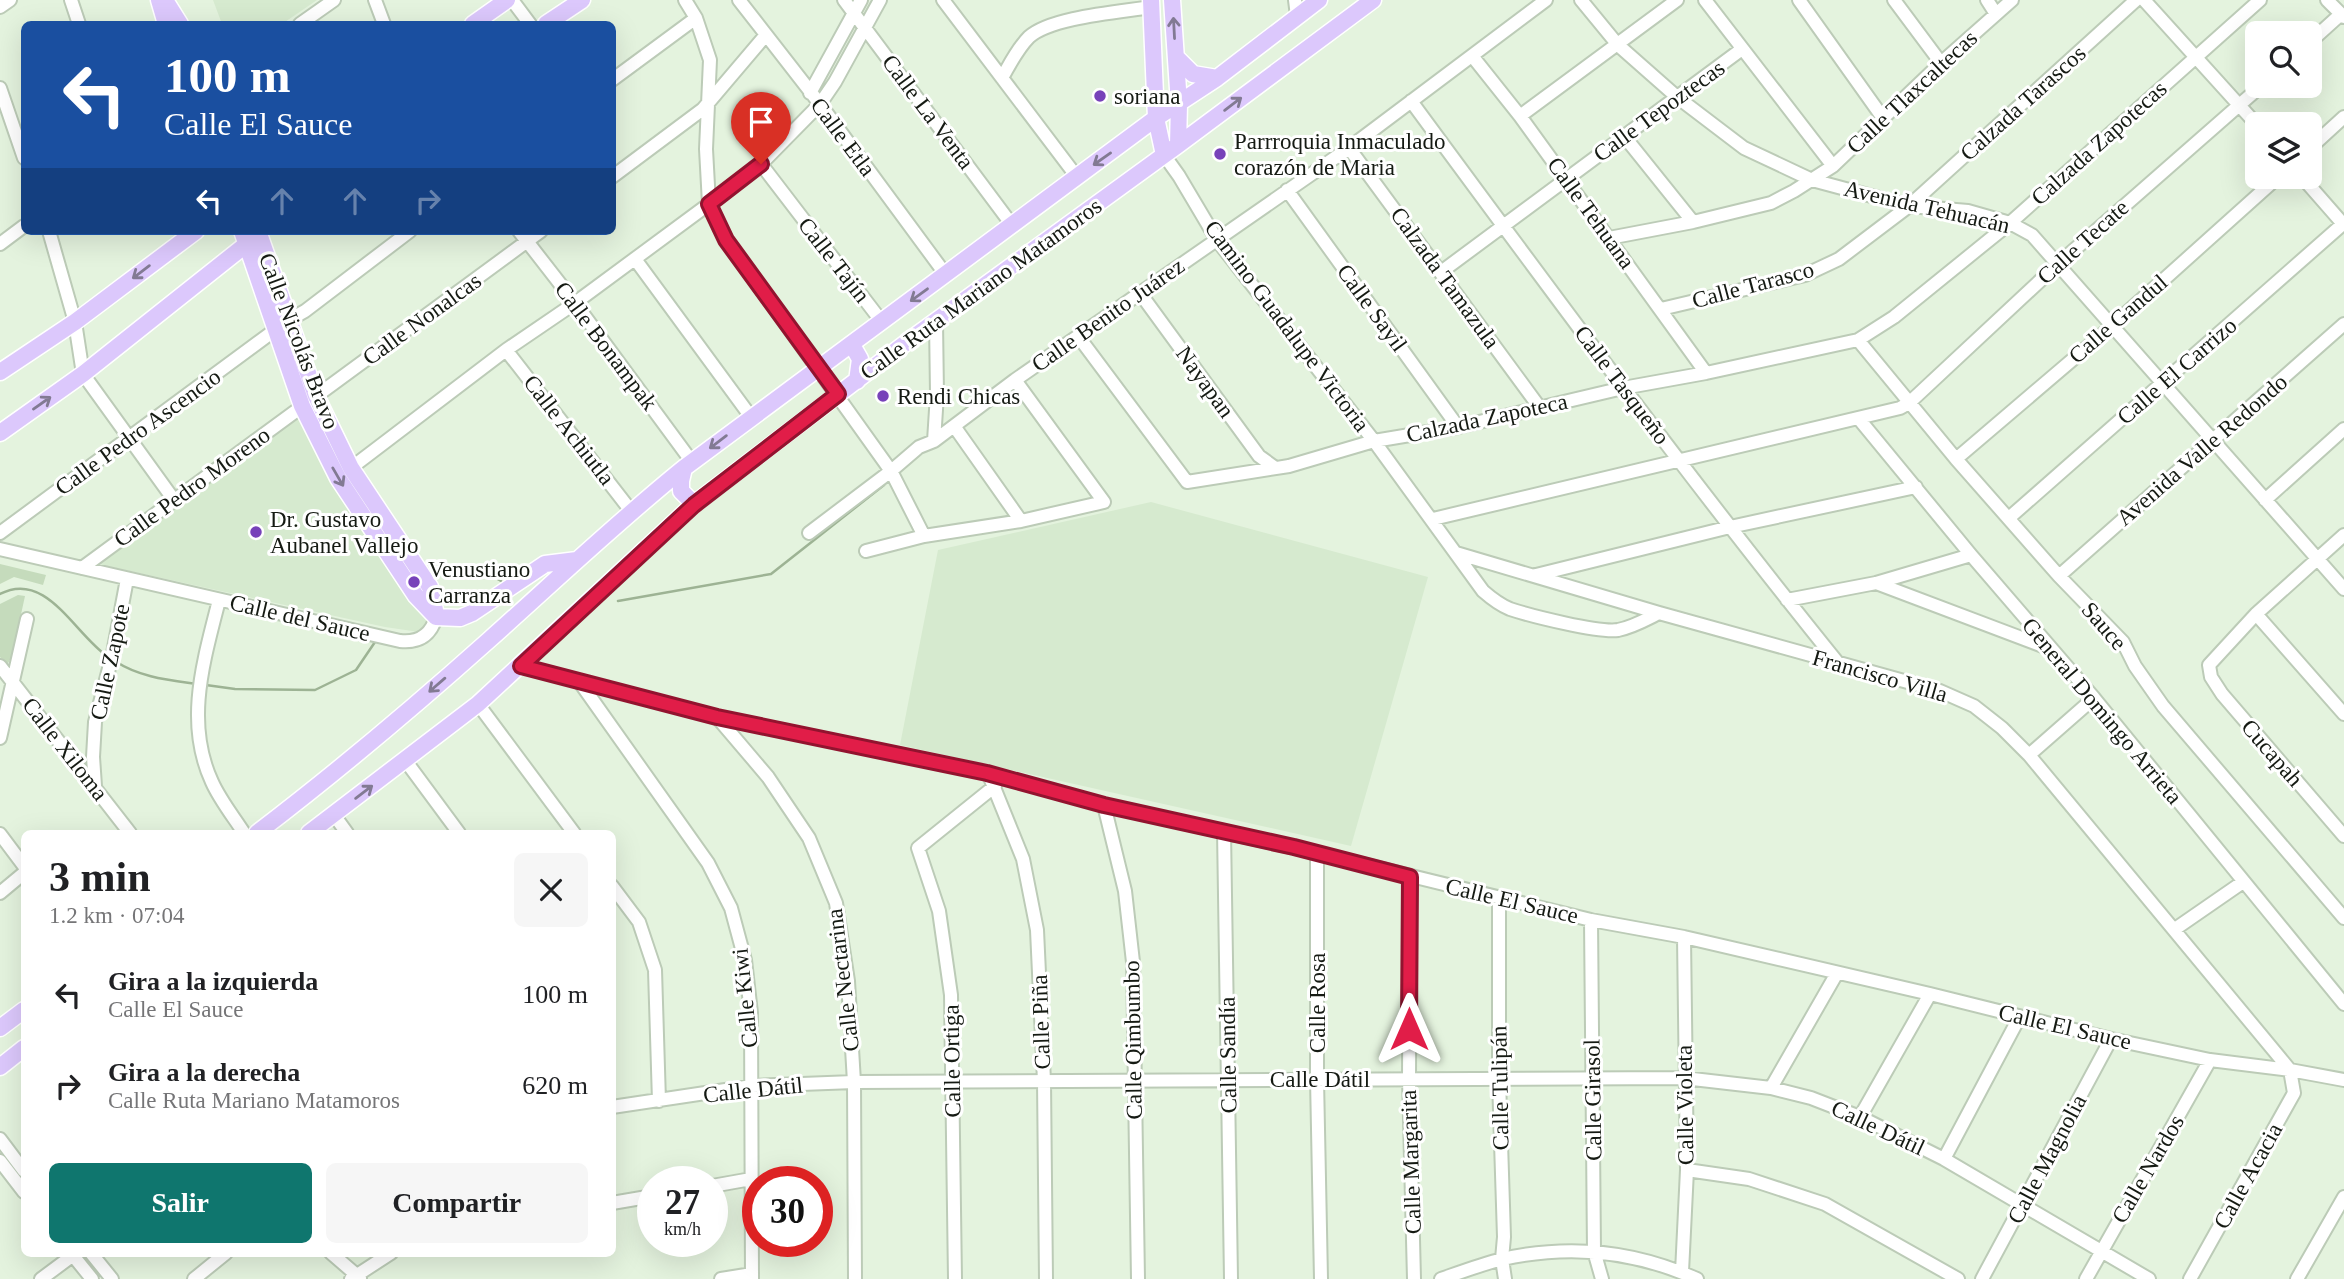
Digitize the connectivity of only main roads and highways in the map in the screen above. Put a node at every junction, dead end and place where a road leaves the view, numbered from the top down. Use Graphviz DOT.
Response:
graph roads {
  1 [pos="159,0"];
  2 [pos="165,0"];
  3 [pos="509,0"];
  4 [pos="1172,0"];
  5 [pos="1318,0"];
  6 [pos="1373,0"];
  7 [pos="579,1"];
  8 [pos="1151,3"];
  9 [pos="1296,8"];
  10 [pos="165,21"];
  11 [pos="178,21"];
  12 [pos="482,21"];
  13 [pos="550,21"];
  14 [pos="1176,57"];
  15 [pos="1217,78"];
  16 [pos="1179,104"];
  17 [pos="1156,118"];
  18 [pos="1178,145"];
  19 [pos="1164,155"];
  20 [pos="191,235"];
  21 [pos="253,235"];
  22 [pos="254,235"];
  23 [pos="282,325"];
  24 [pos="852,345"];
  25 [pos="0,372"];
  26 [pos="857,381"];
  27 [pos="0,433"];
  28 [pos="688,465"];
  29 [pos="694,505"];
  30 [pos="577,560"];
  31 [pos="436,617"];
  32 [pos="261,830"];
  33 [pos="313,830"];
  34 [pos="21,1012"];
  35 [pos="0,1028"];
  36 [pos="21,1050"];
  37 [pos="0,1067"];
  1 -- 10 [label="main road"];
  2 -- 11 [label="main road"];
  3 -- 12 [label="main road"];
  14 -- 4 [label="main road, Camino Guadalupe Victoria, one-way"];
  5 -- 9 [label="main road, Calle Ruta Mariano Matamoros"];
  18 -- 6 [label="main road, Calle Ruta Mariano Matamoros, one-way"];
  7 -- 13 [label="main road"];
  8 -- 17 [label="main road, Camino Guadalupe Victoria"];
  9 -- 15 [label="main road, Calle Ruta Mariano Matamoros"];
  14 -- 15 [label="main road"];
  14 -- 16 [label="main road, Camino Guadalupe Victoria"];
  15 -- 16 [label="main road, Calle Ruta Mariano Matamoros"];
  16 -- 17 [label="main road, Calle Ruta Mariano Matamoros"];
  16 -- 18 [label="main road, Camino Guadalupe Victoria"];
  17 -- 19 [label="main road, Camino Guadalupe Victoria"];
  17 -- 24 [label="main road, Calle Ruta Mariano Matamoros, one-way"];
  18 -- 19 [label="main road, Calle Ruta Mariano Matamoros"];
  19 -- 26 [label="main road, Calle Ruta Mariano Matamoros"];
  20 -- 25 [label="main road, one-way"];
  27 -- 21 [label="main road, one-way"];
  22 -- 23 [label="main road, Calle Nicolás Bravo"];
  23 -- 31 [label="main road, Calle Nicolás Bravo"];
  23 -- 31 [label="main road, Calle Nicolás Bravo, one-way"];
  24 -- 26 [label="main road"];
  24 -- 28 [label="main road, Calle Ruta Mariano Matamoros, one-way"];
  26 -- 29 [label="main road, Calle Ruta Mariano Matamoros"];
  28 -- 29 [label="main road"];
  28 -- 30 [label="main road, Calle Ruta Mariano Matamoros"];
  33 -- 29 [label="main road, Calle Ruta Mariano Matamoros, one-way"];
  30 -- 31 [label="main road"];
  30 -- 32 [label="main road, Calle Ruta Mariano Matamoros, one-way"];
  34 -- 35 [label="main road"];
  36 -- 37 [label="main road"];
}
